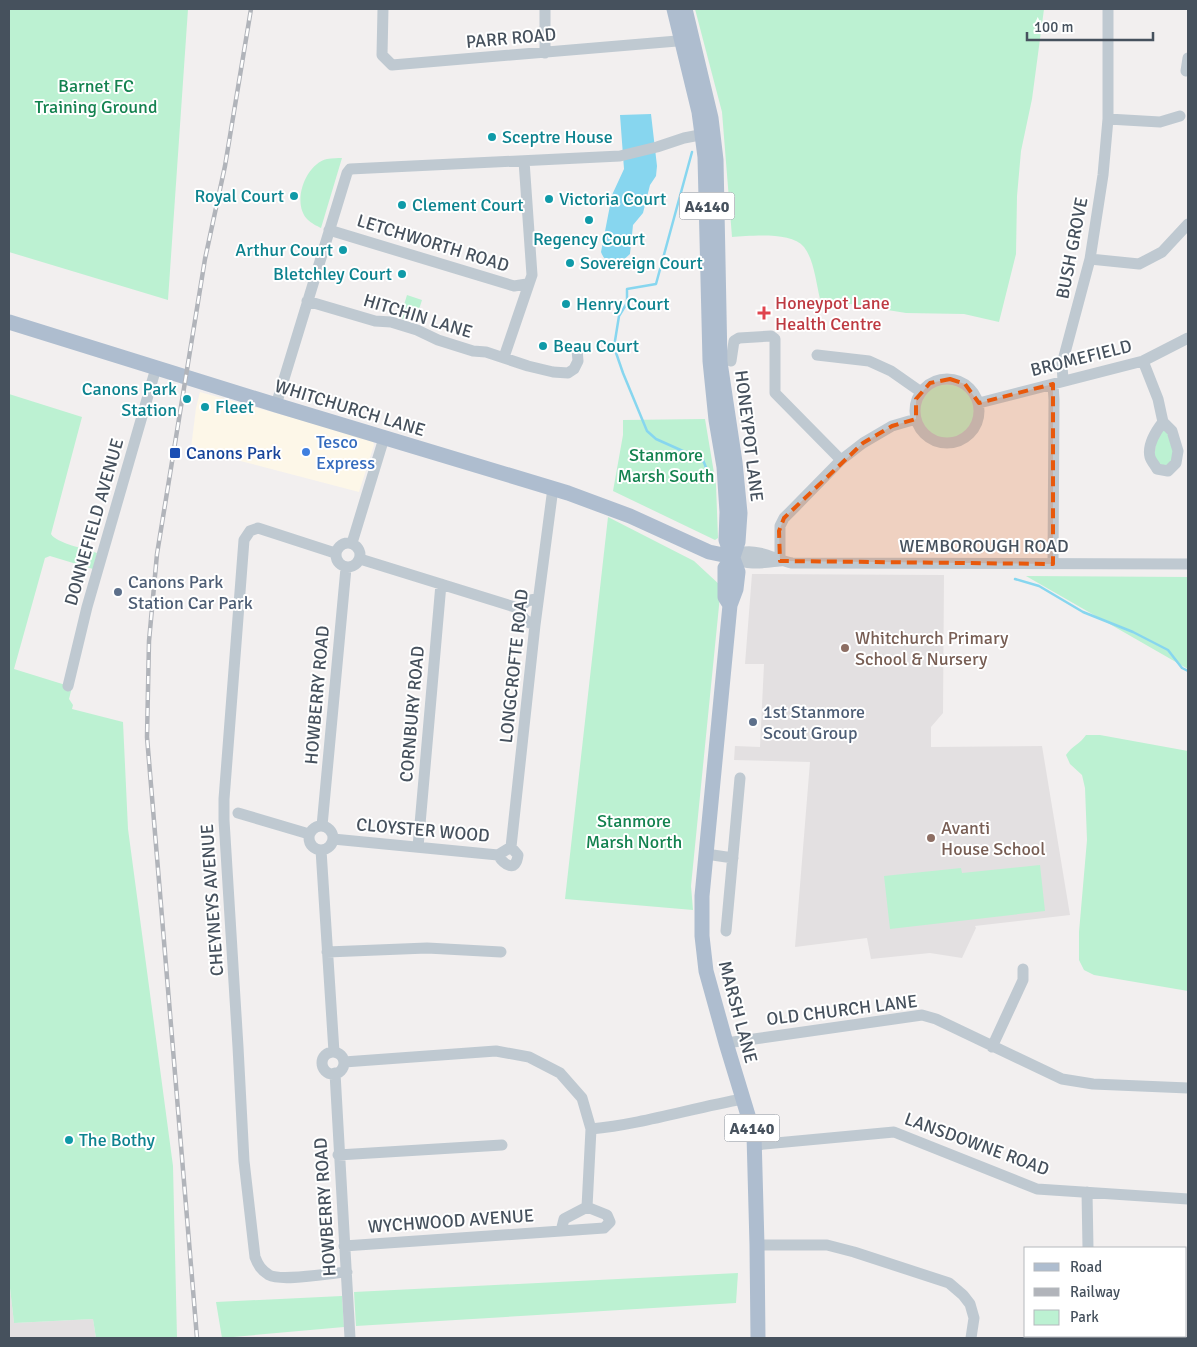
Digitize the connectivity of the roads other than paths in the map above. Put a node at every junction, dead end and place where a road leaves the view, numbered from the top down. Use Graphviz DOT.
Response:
graph roads {
  1 [pos="384,9"];
  2 [pos="545,9"];
  3 [pos="674,9"];
  4 [pos="685,9"];
  5 [pos="1108,9"];
  6 [pos="688,40"];
  7 [pos="545,53"];
  8 [pos="1188,58"];
  9 [pos="1186,71"];
  10 [pos="1180,116"];
  11 [pos="1108,119"];
  12 [pos="708,133"];
  13 [pos="524,161"];
  14 [pos="1188,224"];
  15 [pos="329,230"];
  16 [pos="1090,259"];
  17 [pos="527,284"];
  18 [pos="308,301"];
  19 [pos="9,322"];
  20 [pos="1188,338"];
  21 [pos="577,348"];
  22 [pos="817,355"];
  23 [pos="504,357"];
  24 [pos="731,360"];
  25 [pos="1143,361"];
  26 [pos="156,368"];
  27 [pos="1058,383"];
  28 [pos="921,392"];
  29 [pos="979,402"];
  30 [pos="276,405"];
  31 [pos="916,419"];
  32 [pos="1163,422"];
  33 [pos="384,438"];
  34 [pos="841,460"];
  35 [pos="553,488"];
  36 [pos="352,544"];
  37 [pos="335,553"];
  38 [pos="734,557"];
  39 [pos="360,559"];
  40 [pos="780,561"];
  41 [pos="1053,564"];
  42 [pos="1188,564"];
  43 [pos="346,568"];
  44 [pos="441,584"];
  45 [pos="538,598"];
  46 [pos="521,609"];
  47 [pos="535,625"];
  48 [pos="68,686"];
  49 [pos="740,778"];
  50 [pos="224,799"];
  51 [pos="238,813"];
  52 [pos="224,820"];
  53 [pos="322,826"];
  54 [pos="309,834"];
  55 [pos="333,839"];
  56 [pos="418,847"];
  57 [pos="511,847"];
  58 [pos="321,850"];
  59 [pos="706,854"];
  60 [pos="498,855"];
  61 [pos="733,858"];
  62 [pos="505,865"];
  63 [pos="726,931"];
  64 [pos="327,952"];
  65 [pos="501,952"];
  66 [pos="1023,969"];
  67 [pos="726,1044"];
  68 [pos="992,1047"];
  69 [pos="334,1052"];
  70 [pos="344,1062"];
  71 [pos="334,1074"];
  72 [pos="1188,1088"];
  73 [pos="743,1099"];
  74 [pos="592,1129"];
  75 [pos="502,1145"];
  76 [pos="755,1145"];
  77 [pos="338,1155"];
  78 [pos="1087,1192"];
  79 [pos="1188,1199"];
  80 [pos="587,1207"];
  81 [pos="561,1231"];
  82 [pos="757,1245"];
  83 [pos="344,1246"];
  84 [pos="1088,1247"];
  85 [pos="347,1272"];
  86 [pos="350,1338"];
  87 [pos="758,1338"];
  88 [pos="971,1338"];
  1 -- 7 [label="street, PARR ROAD"];
  2 -- 7 [label="street"];
  3 -- 6 [label="main road, HONEYPOT LANE / A4140"];
  4 -- 6 [label="main road, HONEYPOT LANE / A4140"];
  5 -- 11 [label="street, BUSH GROVE"];
  6 -- 7 [label="street, PARR ROAD"];
  6 -- 12 [label="main road, HONEYPOT LANE / A4140"];
  8 -- 9 [label="street"];
  10 -- 11 [label="street"];
  11 -- 16 [label="street, BUSH GROVE"];
  12 -- 13 [label="street"];
  12 -- 38 [label="main road, HONEYPOT LANE / A4140"];
  13 -- 15 [label="street"];
  13 -- 17 [label="street"];
  14 -- 16 [label="street"];
  15 -- 17 [label="street, LETCHWORTH ROAD"];
  15 -- 18 [label="street"];
  16 -- 27 [label="street, BUSH GROVE"];
  17 -- 23 [label="street"];
  18 -- 23 [label="street, HITCHIN LANE"];
  18 -- 30 [label="street"];
  19 -- 26 [label="main road, WHITCHURCH LANE"];
  20 -- 25 [label="street, BROMEFIELD"];
  21 -- 23 [label="street, HITCHIN LANE"];
  22 -- 28 [label="street"];
  24 -- 34 [label="street"];
  25 -- 27 [label="street, BROMEFIELD"];
  25 -- 32 [label="street"];
  26 -- 30 [label="main road, WHITCHURCH LANE"];
  26 -- 48 [label="street, DONNEFIELD AVENUE"];
  27 -- 29 [label="street, BROMEFIELD"];
  27 -- 41 [label="street, BUSH GROVE"];
  28 -- 29 [label="street"];
  28 -- 31 [label="street"];
  29 -- 31 [label="street"];
  30 -- 33 [label="main road, WHITCHURCH LANE"];
  31 -- 34 [label="street"];
  33 -- 35 [label="main road, WHITCHURCH LANE"];
  33 -- 36 [label="street"];
  34 -- 40 [label="street"];
  35 -- 38 [label="main road, WHITCHURCH LANE"];
  35 -- 45 [label="street, LONGCROFTE ROAD"];
  36 -- 37 [label="street"];
  36 -- 39 [label="street"];
  37 -- 43 [label="street"];
  37 -- 50 [label="street, CHEYNEYS AVENUE"];
  38 -- 40 [label="street, WEMBOROUGH ROAD"];
  38 -- 59 [label="main road, MARSH LANE / A4140"];
  39 -- 43 [label="street"];
  39 -- 44 [label="street"];
  40 -- 41 [label="street, WEMBOROUGH ROAD"];
  41 -- 42 [label="street, WEMBOROUGH ROAD"];
  43 -- 53 [label="street, HOWBERRY ROAD"];
  44 -- 46 [label="street"];
  44 -- 56 [label="street, CORNBURY ROAD"];
  45 -- 46 [label="street"];
  45 -- 47 [label="street, LONGCROFTE ROAD"];
  46 -- 47 [label="street"];
  47 -- 57 [label="street, LONGCROFTE ROAD"];
  49 -- 61 [label="street"];
  50 -- 51 [label="street"];
  50 -- 52 [label="street, CHEYNEYS AVENUE"];
  51 -- 52 [label="street"];
  51 -- 54 [label="street"];
  52 -- 85 [label="street, CHEYNEYS AVENUE"];
  53 -- 54 [label="street"];
  53 -- 55 [label="street"];
  54 -- 58 [label="street"];
  55 -- 56 [label="street, CLOYSTER WOOD"];
  55 -- 58 [label="street"];
  56 -- 60 [label="street, CLOYSTER WOOD"];
  57 -- 60 [label="street"];
  57 -- 62 [label="street, LONGCROFTE ROAD"];
  58 -- 64 [label="street"];
  59 -- 61 [label="street"];
  59 -- 67 [label="main road, MARSH LANE / A4140"];
  60 -- 62 [label="street, CLOYSTER WOOD"];
  61 -- 63 [label="street"];
  64 -- 65 [label="street"];
  64 -- 69 [label="street"];
  66 -- 68 [label="street"];
  67 -- 68 [label="street, OLD CHURCH LANE"];
  67 -- 73 [label="main road, MARSH LANE / A4140"];
  68 -- 72 [label="street, OLD CHURCH LANE"];
  69 -- 70 [label="street"];
  69 -- 71 [label="street"];
  70 -- 71 [label="street"];
  70 -- 74 [label="street"];
  71 -- 77 [label="street, HOWBERRY ROAD"];
  73 -- 74 [label="street"];
  73 -- 76 [label="main road, MARSH LANE / A4140"];
  74 -- 80 [label="street"];
  75 -- 77 [label="street"];
  76 -- 78 [label="street, LANSDOWNE ROAD"];
  76 -- 82 [label="main road, MARSH LANE / A4140"];
  77 -- 83 [label="street, HOWBERRY ROAD"];
  78 -- 79 [label="street, LANSDOWNE ROAD"];
  78 -- 84 [label="street"];
  80 -- 81 [label="street"];
  80 -- 81 [label="street, WYCHWOOD AVENUE"];
  81 -- 83 [label="street, WYCHWOOD AVENUE"];
  82 -- 87 [label="main road, MARSH LANE / A4140"];
  82 -- 88 [label="street"];
  83 -- 85 [label="street, HOWBERRY ROAD"];
  85 -- 86 [label="street, HOWBERRY ROAD"];
}
